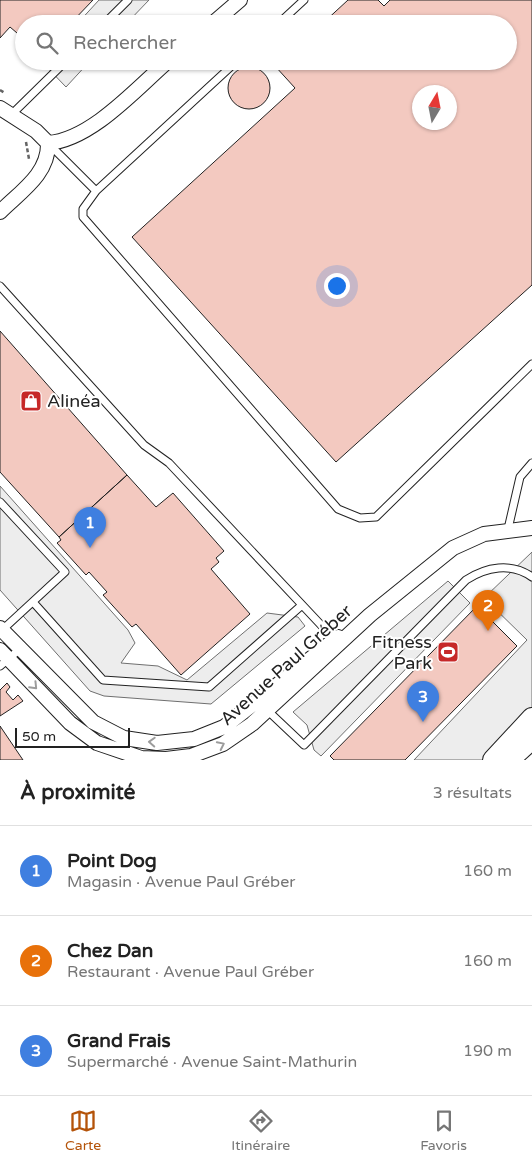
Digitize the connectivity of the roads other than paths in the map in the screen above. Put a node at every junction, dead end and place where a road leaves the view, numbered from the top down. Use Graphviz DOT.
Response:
graph roads {
  1 [pos="128,0"];
  2 [pos="240,0"];
  3 [pos="304,0"];
  4 [pos="113,15"];
  5 [pos="222,15"];
  6 [pos="288,15"];
  7 [pos="55,70"];
  8 [pos="158,70"];
  9 [pos="227,70"];
  10 [pos="6,111"];
  11 [pos="48,143"];
  12 [pos="96,191"];
  13 [pos="0,212"];
  14 [pos="0,286"];
  15 [pos="532,364"];
  16 [pos="532,464"];
  17 [pos="0,502"];
  18 [pos="532,528"];
  19 [pos="508,529"];
  20 [pos="532,532"];
  21 [pos="532,577"];
  22 [pos="33,602"];
  23 [pos="302,605"];
  24 [pos="1,630"];
  25 [pos="337,642"];
  26 [pos="20,649"];
  27 [pos="3,659"];
  28 [pos="257,700"];
  29 [pos="268,710"];
  30 [pos="532,718"];
  31 [pos="532,740"];
  32 [pos="182,741"];
  33 [pos="185,759"];
  34 [pos="493,760"];
  35 [pos="510,760"];
  1 -- 4 [label="lane"];
  2 -- 5 [label="street"];
  3 -- 6 [label="lane"];
  7 -- 10 [label="lane"];
  8 -- 11 [label="street"];
  9 -- 12 [label="lane"];
  10 -- 11 [label="street"];
  11 -- 12 [label="lane"];
  11 -- 13 [label="street"];
  12 -- 15 [label="lane"];
  14 -- 23 [label="lane"];
  16 -- 19 [label="lane"];
  17 -- 22 [label="lane"];
  18 -- 19 [label="street, Avenue Paul Gréber"];
  19 -- 20 [label="street, Avenue Paul Gréber"];
  19 -- 25 [label="street, Avenue Paul Gréber"];
  21 -- 29 [label="lane"];
  22 -- 23 [label="lane"];
  22 -- 24 [label="lane"];
  23 -- 25 [label="lane"];
  24 -- 26 [label="street, Avenue Paul Gréber"];
  25 -- 28 [label="street, Avenue Paul Gréber"];
  25 -- 29 [label="street, Avenue Paul Gréber"];
  26 -- 27 [label="lane"];
  32 -- 26 [label="street, Avenue Paul Gréber, one-way"];
  27 -- 33 [label="street, Avenue Paul Gréber, one-way"];
  28 -- 29 [label="lane"];
  28 -- 32 [label="street, Avenue Paul Gréber"];
  33 -- 29 [label="street, Avenue Paul Gréber, one-way"];
  30 -- 34 [label="street"];
  31 -- 35 [label="street"];
  32 -- 33 [label="lane"];
}
